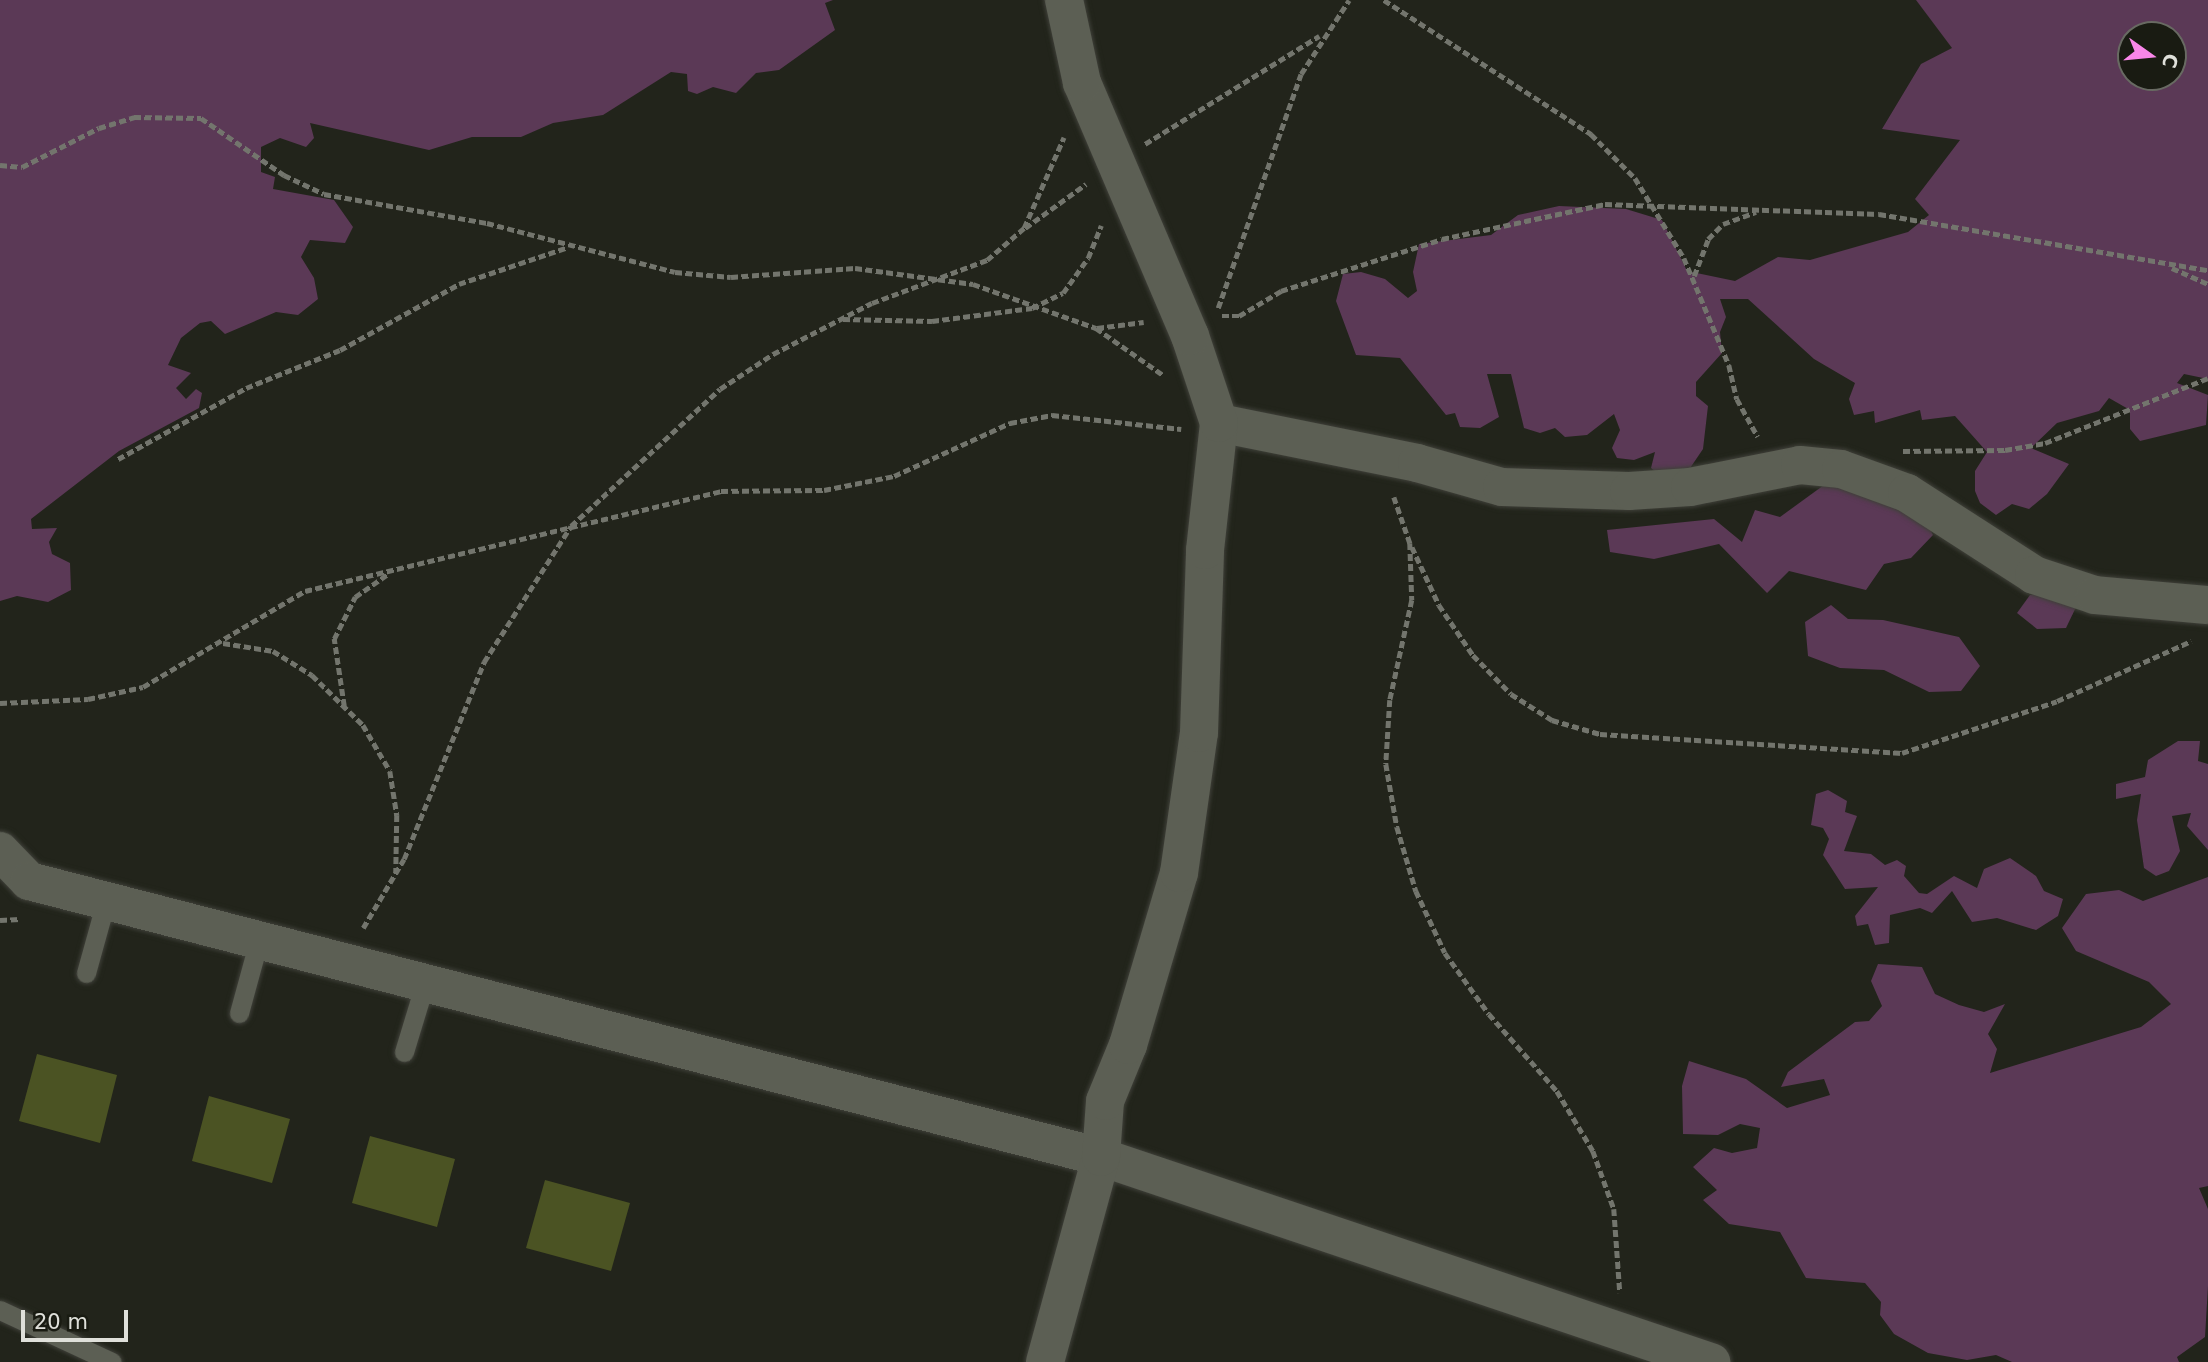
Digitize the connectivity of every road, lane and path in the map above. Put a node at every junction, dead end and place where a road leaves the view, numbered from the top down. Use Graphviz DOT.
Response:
graph roads {
  1 [pos="1064,0"];
  2 [pos="1349,0"];
  3 [pos="1384,0"];
  4 [pos="1322,34"];
  5 [pos="1082,83"];
  6 [pos="1115,163"];
  7 [pos="0,165"];
  8 [pos="1656,204"];
  9 [pos="1760,211"];
  10 [pos="1102,221"];
  11 [pos="1024,228"];
  12 [pos="569,247"];
  13 [pos="2168,266"];
  14 [pos="2208,270"];
  15 [pos="935,276"];
  16 [pos="1694,278"];
  17 [pos="2208,284"];
  18 [pos="1032,308"];
  19 [pos="1182,318"];
  20 [pos="842,319"];
  21 [pos="1096,328"];
  22 [pos="2208,378"];
  23 [pos="1168,379"];
  24 [pos="1219,423"];
  25 [pos="1366,452"];
  26 [pos="1888,452"];
  27 [pos="118,459"];
  28 [pos="1800,465"];
  29 [pos="571,526"];
  30 [pos="1410,543"];
  31 [pos="392,571"];
  32 [pos="2203,621"];
  33 [pos="222,643"];
  34 [pos="0,703"];
  35 [pos="345,707"];
  36 [pos="0,850"];
  37 [pos="396,874"];
  38 [pos="106,901"];
  39 [pos="259,940"];
  40 [pos="327,957"];
  41 [pos="86,973"];
  42 [pos="425,982"];
  43 [pos="239,1013"];
  44 [pos="404,1052"];
  45 [pos="1101,1157"];
  46 [pos="0,1310"];
  47 [pos="1619,1331"];
  48 [pos="112,1362"];
  49 [pos="1045,1362"];
  50 [pos="1711,1362"];
  1 -- 5 [label="street"];
  2 -- 4 [label="path"];
  3 -- 8 [label="path"];
  4 -- 6 [label="path"];
  4 -- 8 [label="path"];
  5 -- 6 [label="street"];
  5 -- 11 [label="path"];
  6 -- 11 [label="path"];
  6 -- 19 [label="street"];
  7 -- 12 [label="path"];
  8 -- 9 [label="path"];
  8 -- 16 [label="path"];
  9 -- 13 [label="path"];
  9 -- 16 [label="path"];
  10 -- 18 [label="path"];
  11 -- 15 [label="path"];
  12 -- 15 [label="path"];
  12 -- 27 [label="path"];
  13 -- 14 [label="path"];
  13 -- 17 [label="path"];
  15 -- 18 [label="path"];
  15 -- 20 [label="path"];
  16 -- 28 [label="path"];
  18 -- 20 [label="path"];
  18 -- 21 [label="path"];
  19 -- 21 [label="path"];
  19 -- 24 [label="street"];
  20 -- 29 [label="path"];
  21 -- 23 [label="path"];
  22 -- 26 [label="path"];
  24 -- 25 [label="street"];
  24 -- 29 [label="path"];
  24 -- 45 [label="street"];
  25 -- 28 [label="street"];
  25 -- 30 [label="path"];
  28 -- 32 [label="street"];
  29 -- 31 [label="path"];
  29 -- 37 [label="path"];
  30 -- 32 [label="path"];
  30 -- 47 [label="path"];
  31 -- 33 [label="path"];
  31 -- 35 [label="path"];
  33 -- 34 [label="path"];
  33 -- 35 [label="path"];
  35 -- 37 [label="path"];
  36 -- 38 [label="street"];
  37 -- 40 [label="path"];
  38 -- 39 [label="street"];
  38 -- 41 [label="lane"];
  39 -- 40 [label="street"];
  39 -- 43 [label="lane"];
  40 -- 42 [label="street"];
  42 -- 44 [label="lane"];
  42 -- 45 [label="street"];
  45 -- 47 [label="street"];
  45 -- 49 [label="street"];
  46 -- 48 [label="lane"];
  47 -- 50 [label="street"];
}
